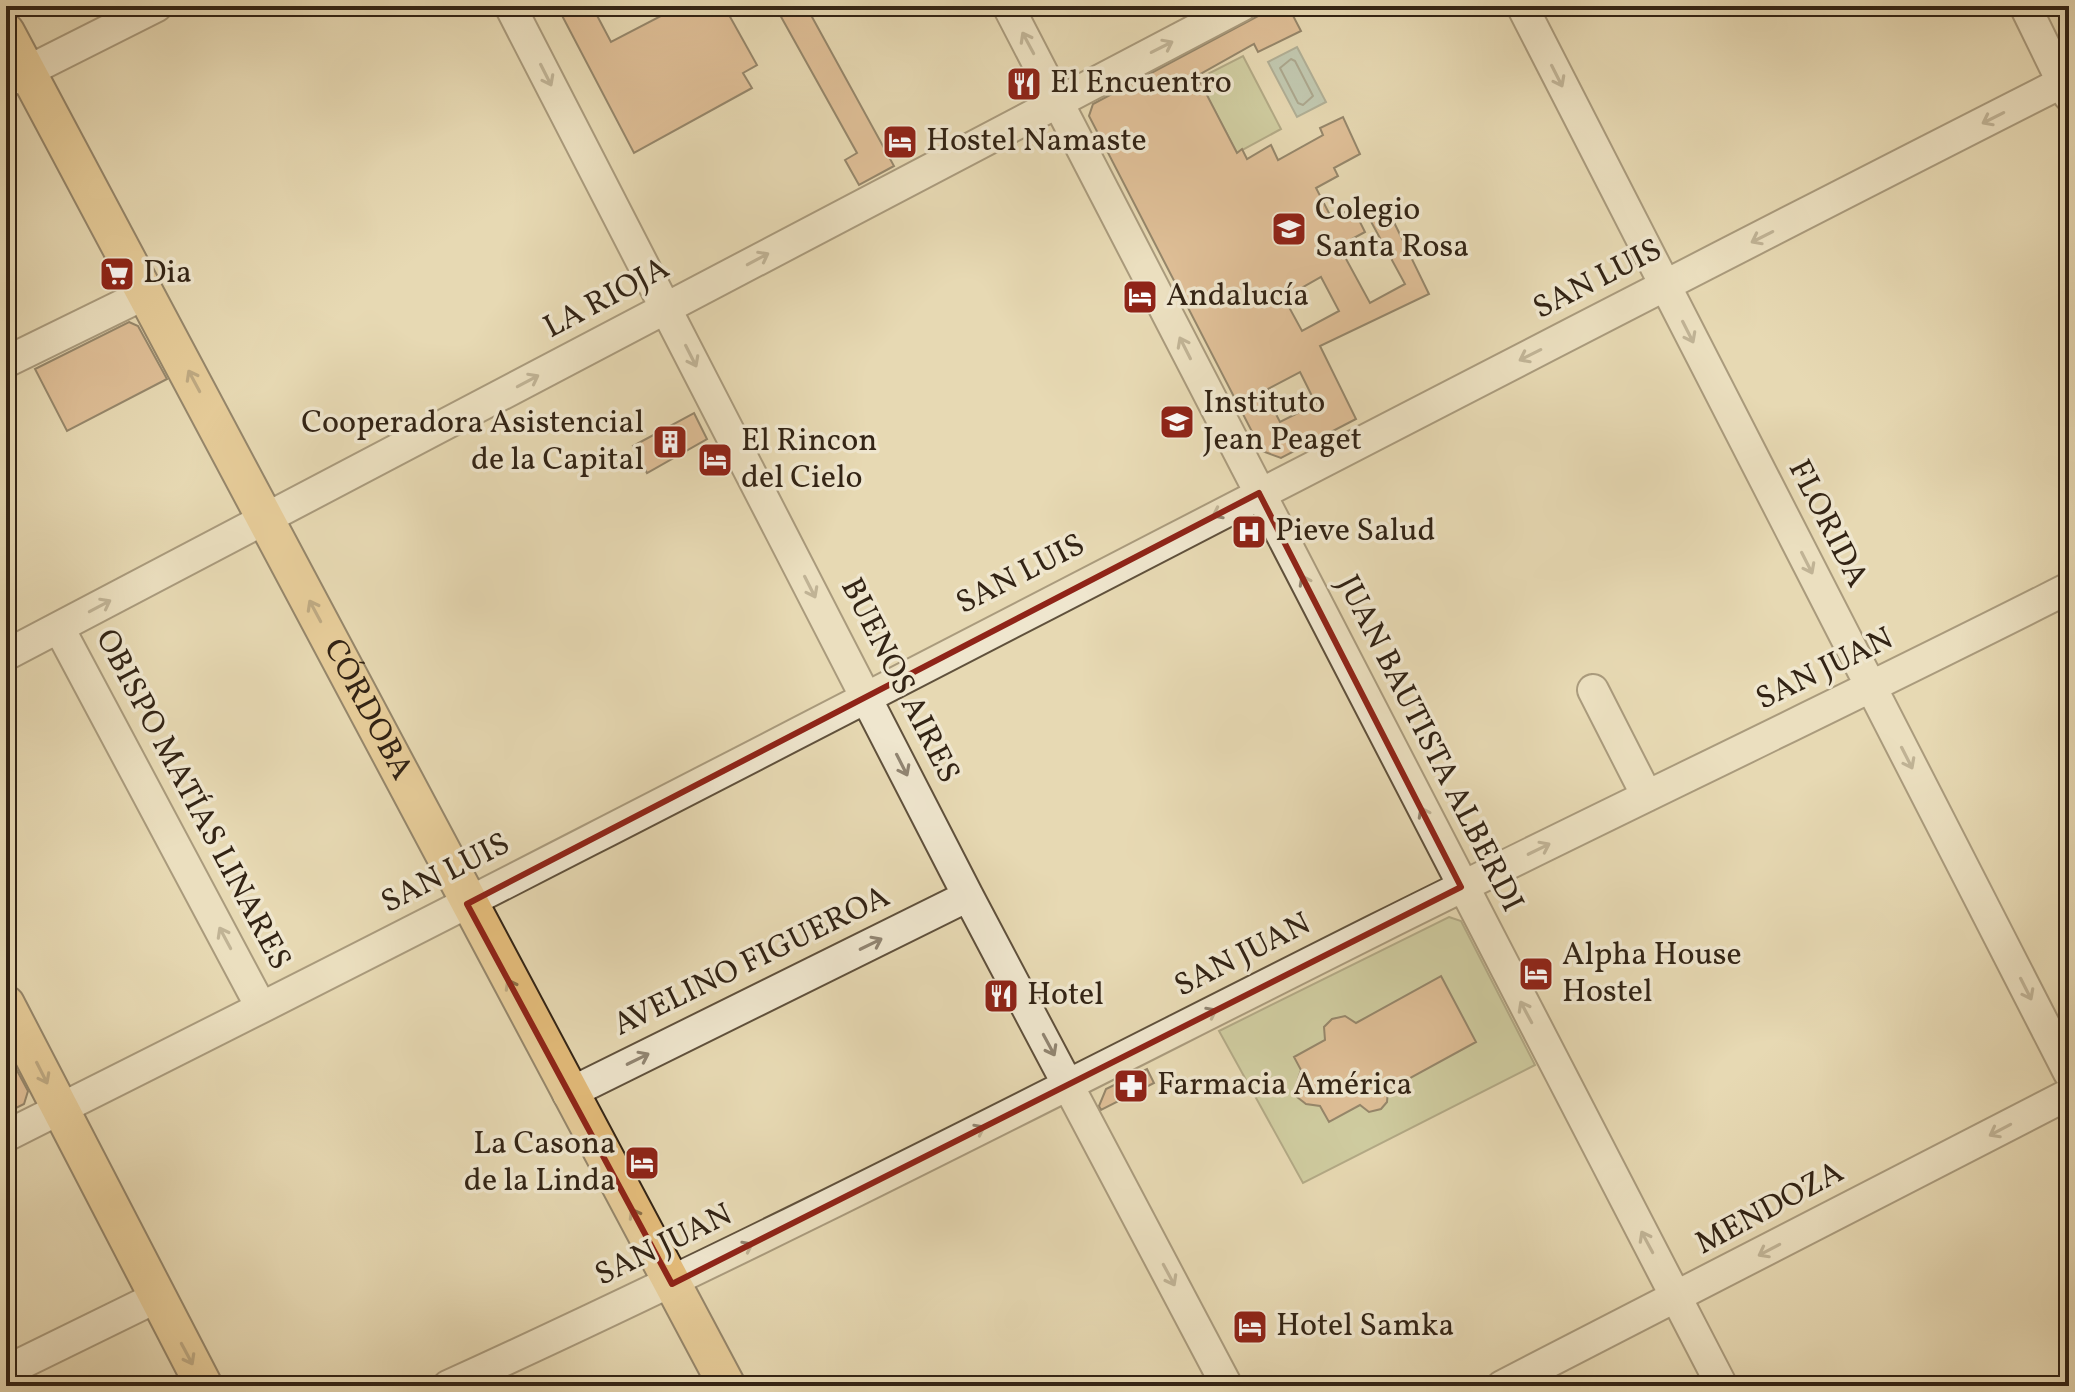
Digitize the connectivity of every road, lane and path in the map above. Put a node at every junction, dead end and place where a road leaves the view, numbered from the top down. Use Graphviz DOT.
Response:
graph roads {
  1 [pos="157,6"];
  2 [pos="510,6"];
  3 [pos="1008,6"];
  4 [pos="1241,6"];
  5 [pos="1522,6"];
  6 [pos="2025,6"];
  7 [pos="6,32"];
  8 [pos="16,76"];
  9 [pos="2067,86"];
  10 [pos="1058,100"];
  11 [pos="1664,286"];
  12 [pos="147,293"];
  13 [pos="666,308"];
  14 [pos="6,362"];
  15 [pos="1259,493"];
  16 [pos="267,519"];
  17 [pos="2069,588"];
  18 [pos="59,628"];
  19 [pos="6,655"];
  20 [pos="1871,688"];
  21 [pos="1593,690"];
  22 [pos="867,695"];
  23 [pos="1647,796"];
  24 [pos="1461,887"];
  25 [pos="968,896"];
  26 [pos="467,904"];
  27 [pos="6,1004"];
  28 [pos="261,1007"];
  29 [pos="2069,1073"];
  30 [pos="1069,1083"];
  31 [pos="568,1094"];
  32 [pos="2069,1094"];
  33 [pos="60,1109"];
  34 [pos="6,1136"];
  35 [pos="672,1284"];
  36 [pos="157,1297"];
  37 [pos="1676,1298"];
  38 [pos="6,1371"];
  39 [pos="204,1386"];
  40 [pos="448,1386"];
  41 [pos="727,1386"];
  42 [pos="1227,1386"];
  43 [pos="1502,1386"];
  44 [pos="1722,1386"];
  1 -- 8 [label="street"];
  2 -- 13 [label="street, BUENOS AIRES, one-way"];
  10 -- 3 [label="street, JUAN BAUTISTA ALBERDI, one-way"];
  10 -- 4 [label="street, LA RIOJA, one-way"];
  5 -- 11 [label="street, FLORIDA, one-way"];
  6 -- 9 [label="street"];
  7 -- 8 [label="main road, CÓRDOBA"];
  8 -- 12 [label="main road, CÓRDOBA"];
  9 -- 11 [label="street, SAN LUIS, one-way"];
  13 -- 10 [label="street, LA RIOJA, one-way"];
  15 -- 10 [label="street, JUAN BAUTISTA ALBERDI, one-way"];
  11 -- 15 [label="street, SAN LUIS, one-way"];
  11 -- 20 [label="street, FLORIDA, one-way"];
  12 -- 14 [label="street"];
  16 -- 12 [label="main road, CÓRDOBA, one-way"];
  16 -- 13 [label="street, LA RIOJA, one-way"];
  13 -- 22 [label="street, BUENOS AIRES, one-way"];
  15 -- 22 [label="street, SAN LUIS, one-way"];
  24 -- 15 [label="street, JUAN BAUTISTA ALBERDI, one-way"];
  18 -- 16 [label="street, LA RIOJA, one-way"];
  26 -- 16 [label="main road, CÓRDOBA, one-way"];
  17 -- 20 [label="street, SAN JUAN"];
  18 -- 19 [label="street, LA RIOJA"];
  28 -- 18 [label="street, OBISPO MATÍAS LINARES, one-way"];
  20 -- 23 [label="street, SAN JUAN"];
  20 -- 29 [label="street, FLORIDA, one-way"];
  21 -- 23 [label="street"];
  22 -- 25 [label="street, BUENOS AIRES, one-way"];
  22 -- 26 [label="street, SAN LUIS"];
  24 -- 23 [label="street, SAN JUAN, one-way"];
  30 -- 24 [label="street, SAN JUAN, one-way"];
  37 -- 24 [label="street, JUAN BAUTISTA ALBERDI, one-way"];
  25 -- 30 [label="street, BUENOS AIRES, one-way"];
  31 -- 25 [label="street, AVELINO FIGUEROA, one-way"];
  26 -- 28 [label="street, SAN LUIS"];
  31 -- 26 [label="main road, CÓRDOBA, one-way"];
  27 -- 33 [label="main road, one-way"];
  28 -- 33 [label="street, SAN LUIS"];
  35 -- 30 [label="street, SAN JUAN, one-way"];
  30 -- 42 [label="street, BUENOS AIRES, one-way"];
  35 -- 31 [label="main road, CÓRDOBA, one-way"];
  32 -- 37 [label="street, MENDOZA, one-way"];
  33 -- 34 [label="street, SAN LUIS"];
  33 -- 36 [label="main road"];
  35 -- 40 [label="street, SAN JUAN"];
  35 -- 41 [label="main road, CÓRDOBA"];
  36 -- 38 [label="street"];
  36 -- 39 [label="main road, one-way"];
  37 -- 43 [label="street, MENDOZA"];
  37 -- 44 [label="street, JUAN BAUTISTA ALBERDI"];
}
